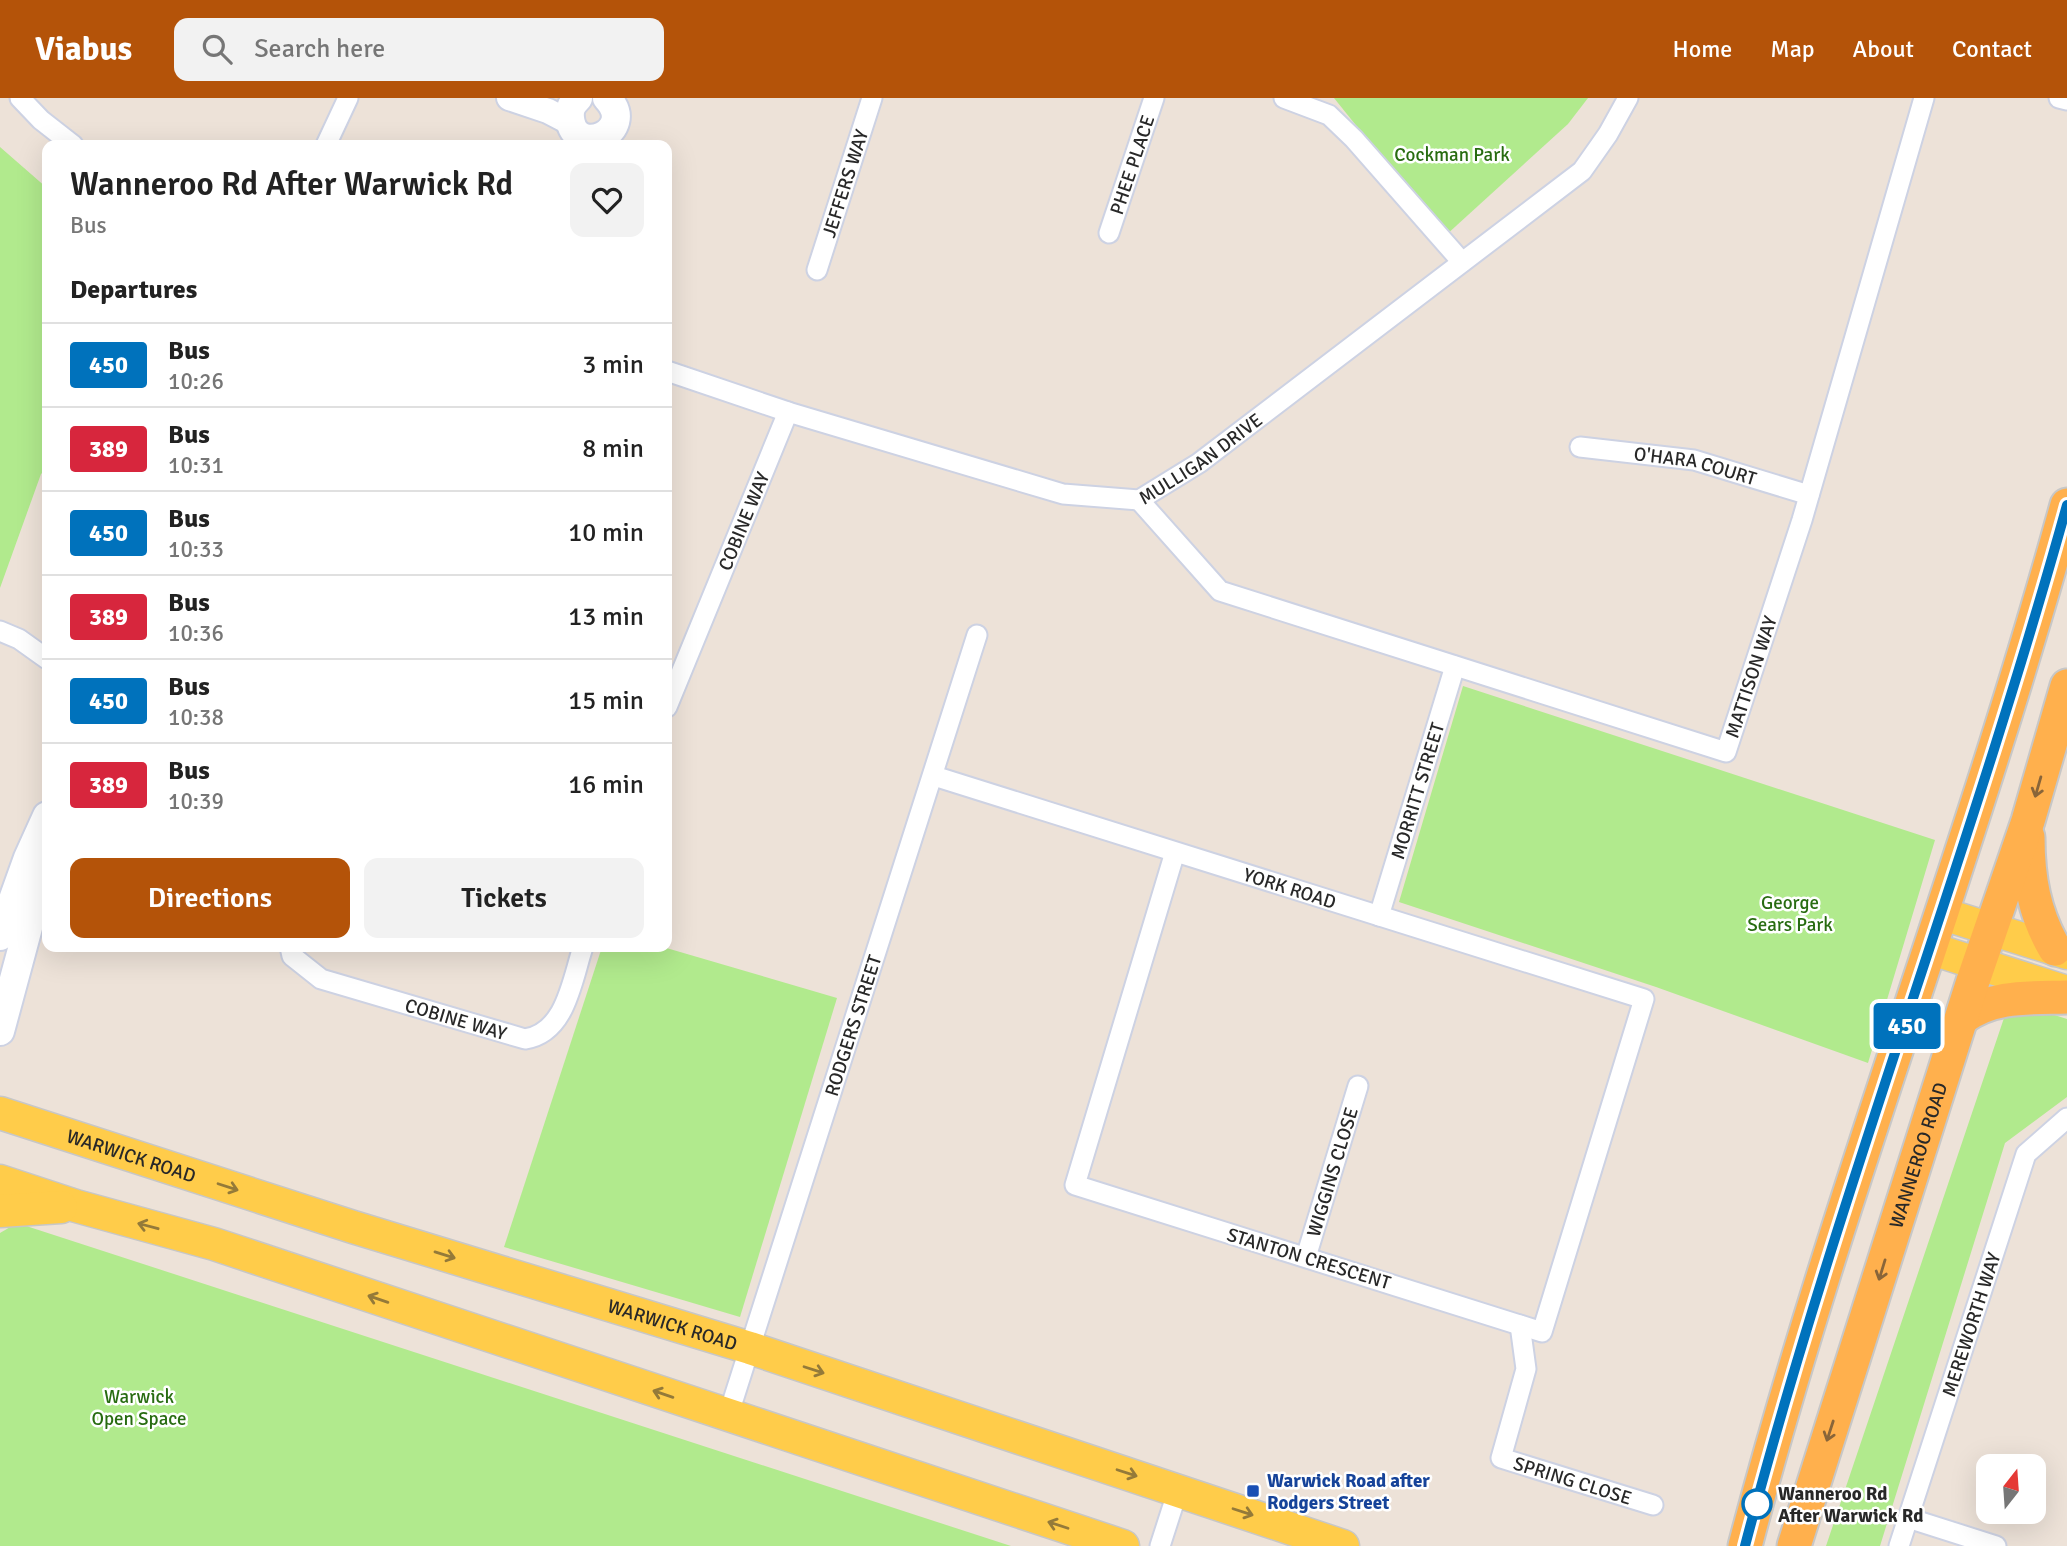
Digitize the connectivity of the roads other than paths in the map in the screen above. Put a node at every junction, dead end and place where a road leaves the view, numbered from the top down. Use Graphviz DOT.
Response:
graph roads {
  1 [pos="20,98"];
  2 [pos="348,98"];
  3 [pos="509,98"];
  4 [pos="872,98"];
  5 [pos="1154,98"];
  6 [pos="1284,98"];
  7 [pos="1628,98"];
  8 [pos="1924,98"];
  9 [pos="2059,98"];
  10 [pos="2067,100"];
  11 [pos="611,101"];
  12 [pos="574,124"];
  13 [pos="67,140"];
  14 [pos="328,140"];
  15 [pos="596,140"];
  16 [pos="602,140"];
  17 [pos="1109,233"];
  18 [pos="1462,262"];
  19 [pos="817,270"];
  20 [pos="672,373"];
  21 [pos="788,412"];
  22 [pos="1580,447"];
  23 [pos="1809,495"];
  24 [pos="1139,500"];
  25 [pos="2067,505"];
  26 [pos="0,631"];
  27 [pos="977,635"];
  28 [pos="42,655"];
  29 [pos="1455,666"];
  30 [pos="2067,686"];
  31 [pos="672,694"];
  32 [pos="934,776"];
  33 [pos="2028,821"];
  34 [pos="42,827"];
  35 [pos="1175,852"];
  36 [pos="42,876"];
  37 [pos="1943,914"];
  38 [pos="1379,916"];
  39 [pos="1991,928"];
  40 [pos="0,936"];
  41 [pos="1932,949"];
  42 [pos="2061,951"];
  43 [pos="291,952"];
  44 [pos="581,952"];
  45 [pos="1980,964"];
  46 [pos="2067,994"];
  47 [pos="1644,999"];
  48 [pos="1962,1018"];
  49 [pos="0,1031"];
  50 [pos="1358,1086"];
  51 [pos="0,1113"];
  52 [pos="2067,1118"];
  53 [pos="0,1181"];
  54 [pos="76,1206"];
  55 [pos="0,1211"];
  56 [pos="1306,1257"];
  57 [pos="1520,1325"];
  58 [pos="750,1348"];
  59 [pos="728,1416"];
  60 [pos="1178,1490"];
  61 [pos="1653,1505"];
  62 [pos="1908,1518"];
  63 [pos="1123,1546"];
  64 [pos="1160,1546"];
  65 [pos="1343,1546"];
  66 [pos="1745,1546"];
  67 [pos="1794,1546"];
  68 [pos="1899,1546"];
  69 [pos="1996,1546"];
  1 -- 13 [label="street"];
  2 -- 14 [label="street"];
  3 -- 12 [label="street"];
  4 -- 19 [label="street, JEFFERS WAY"];
  5 -- 17 [label="street, PHEE PLACE"];
  6 -- 18 [label="street"];
  7 -- 18 [label="street, MULLIGAN DRIVE"];
  8 -- 23 [label="street, MATTISON WAY"];
  9 -- 10 [label="street"];
  11 -- 16 [label="main road"];
  12 -- 15 [label="main road"];
  18 -- 24 [label="street, MULLIGAN DRIVE"];
  20 -- 21 [label="street, MULLIGAN DRIVE"];
  21 -- 24 [label="street, MULLIGAN DRIVE"];
  21 -- 31 [label="street, COBINE WAY"];
  22 -- 23 [label="street, O'HARA COURT"];
  23 -- 29 [label="street, MATTISON WAY"];
  24 -- 29 [label="street, MATTISON WAY"];
  25 -- 37 [label="highway"];
  26 -- 28 [label="street"];
  27 -- 32 [label="street, RODGERS STREET"];
  29 -- 38 [label="street, MORRITT STREET"];
  30 -- 33 [label="highway, WANNEROO ROAD, one-way"];
  32 -- 35 [label="street, YORK ROAD"];
  32 -- 58 [label="street, RODGERS STREET"];
  33 -- 39 [label="highway, WANNEROO ROAD"];
  33 -- 42 [label="highway"];
  34 -- 40 [label="main road"];
  35 -- 38 [label="street, YORK ROAD"];
  35 -- 56 [label="street, STANTON CRESCENT"];
  36 -- 49 [label="main road"];
  37 -- 39 [label="main road"];
  37 -- 41 [label="highway"];
  38 -- 47 [label="street, YORK ROAD"];
  39 -- 42 [label="main road"];
  39 -- 45 [label="highway, WANNEROO ROAD"];
  41 -- 45 [label="main road"];
  41 -- 66 [label="highway"];
  43 -- 44 [label="street, COBINE WAY"];
  45 -- 46 [label="main road"];
  45 -- 48 [label="highway, WANNEROO ROAD"];
  46 -- 48 [label="highway"];
  47 -- 57 [label="street, STANTON CRESCENT"];
  48 -- 67 [label="highway, WANNEROO ROAD, one-way"];
  50 -- 56 [label="street, WIGGINS CLOSE"];
  51 -- 58 [label="main road, WARWICK ROAD, one-way"];
  52 -- 62 [label="street, MEREWORTH WAY"];
  53 -- 54 [label="main road"];
  54 -- 55 [label="main road"];
  59 -- 54 [label="main road, one-way"];
  56 -- 57 [label="street, STANTON CRESCENT"];
  57 -- 61 [label="street, SPRING CLOSE"];
  58 -- 59 [label="street, RODGERS STREET"];
  58 -- 60 [label="main road, WARWICK ROAD, one-way"];
  63 -- 59 [label="main road, one-way"];
  60 -- 64 [label="street"];
  60 -- 65 [label="main road, WARWICK ROAD, one-way"];
  62 -- 68 [label="street, MEREWORTH WAY"];
  62 -- 69 [label="street"];
}
